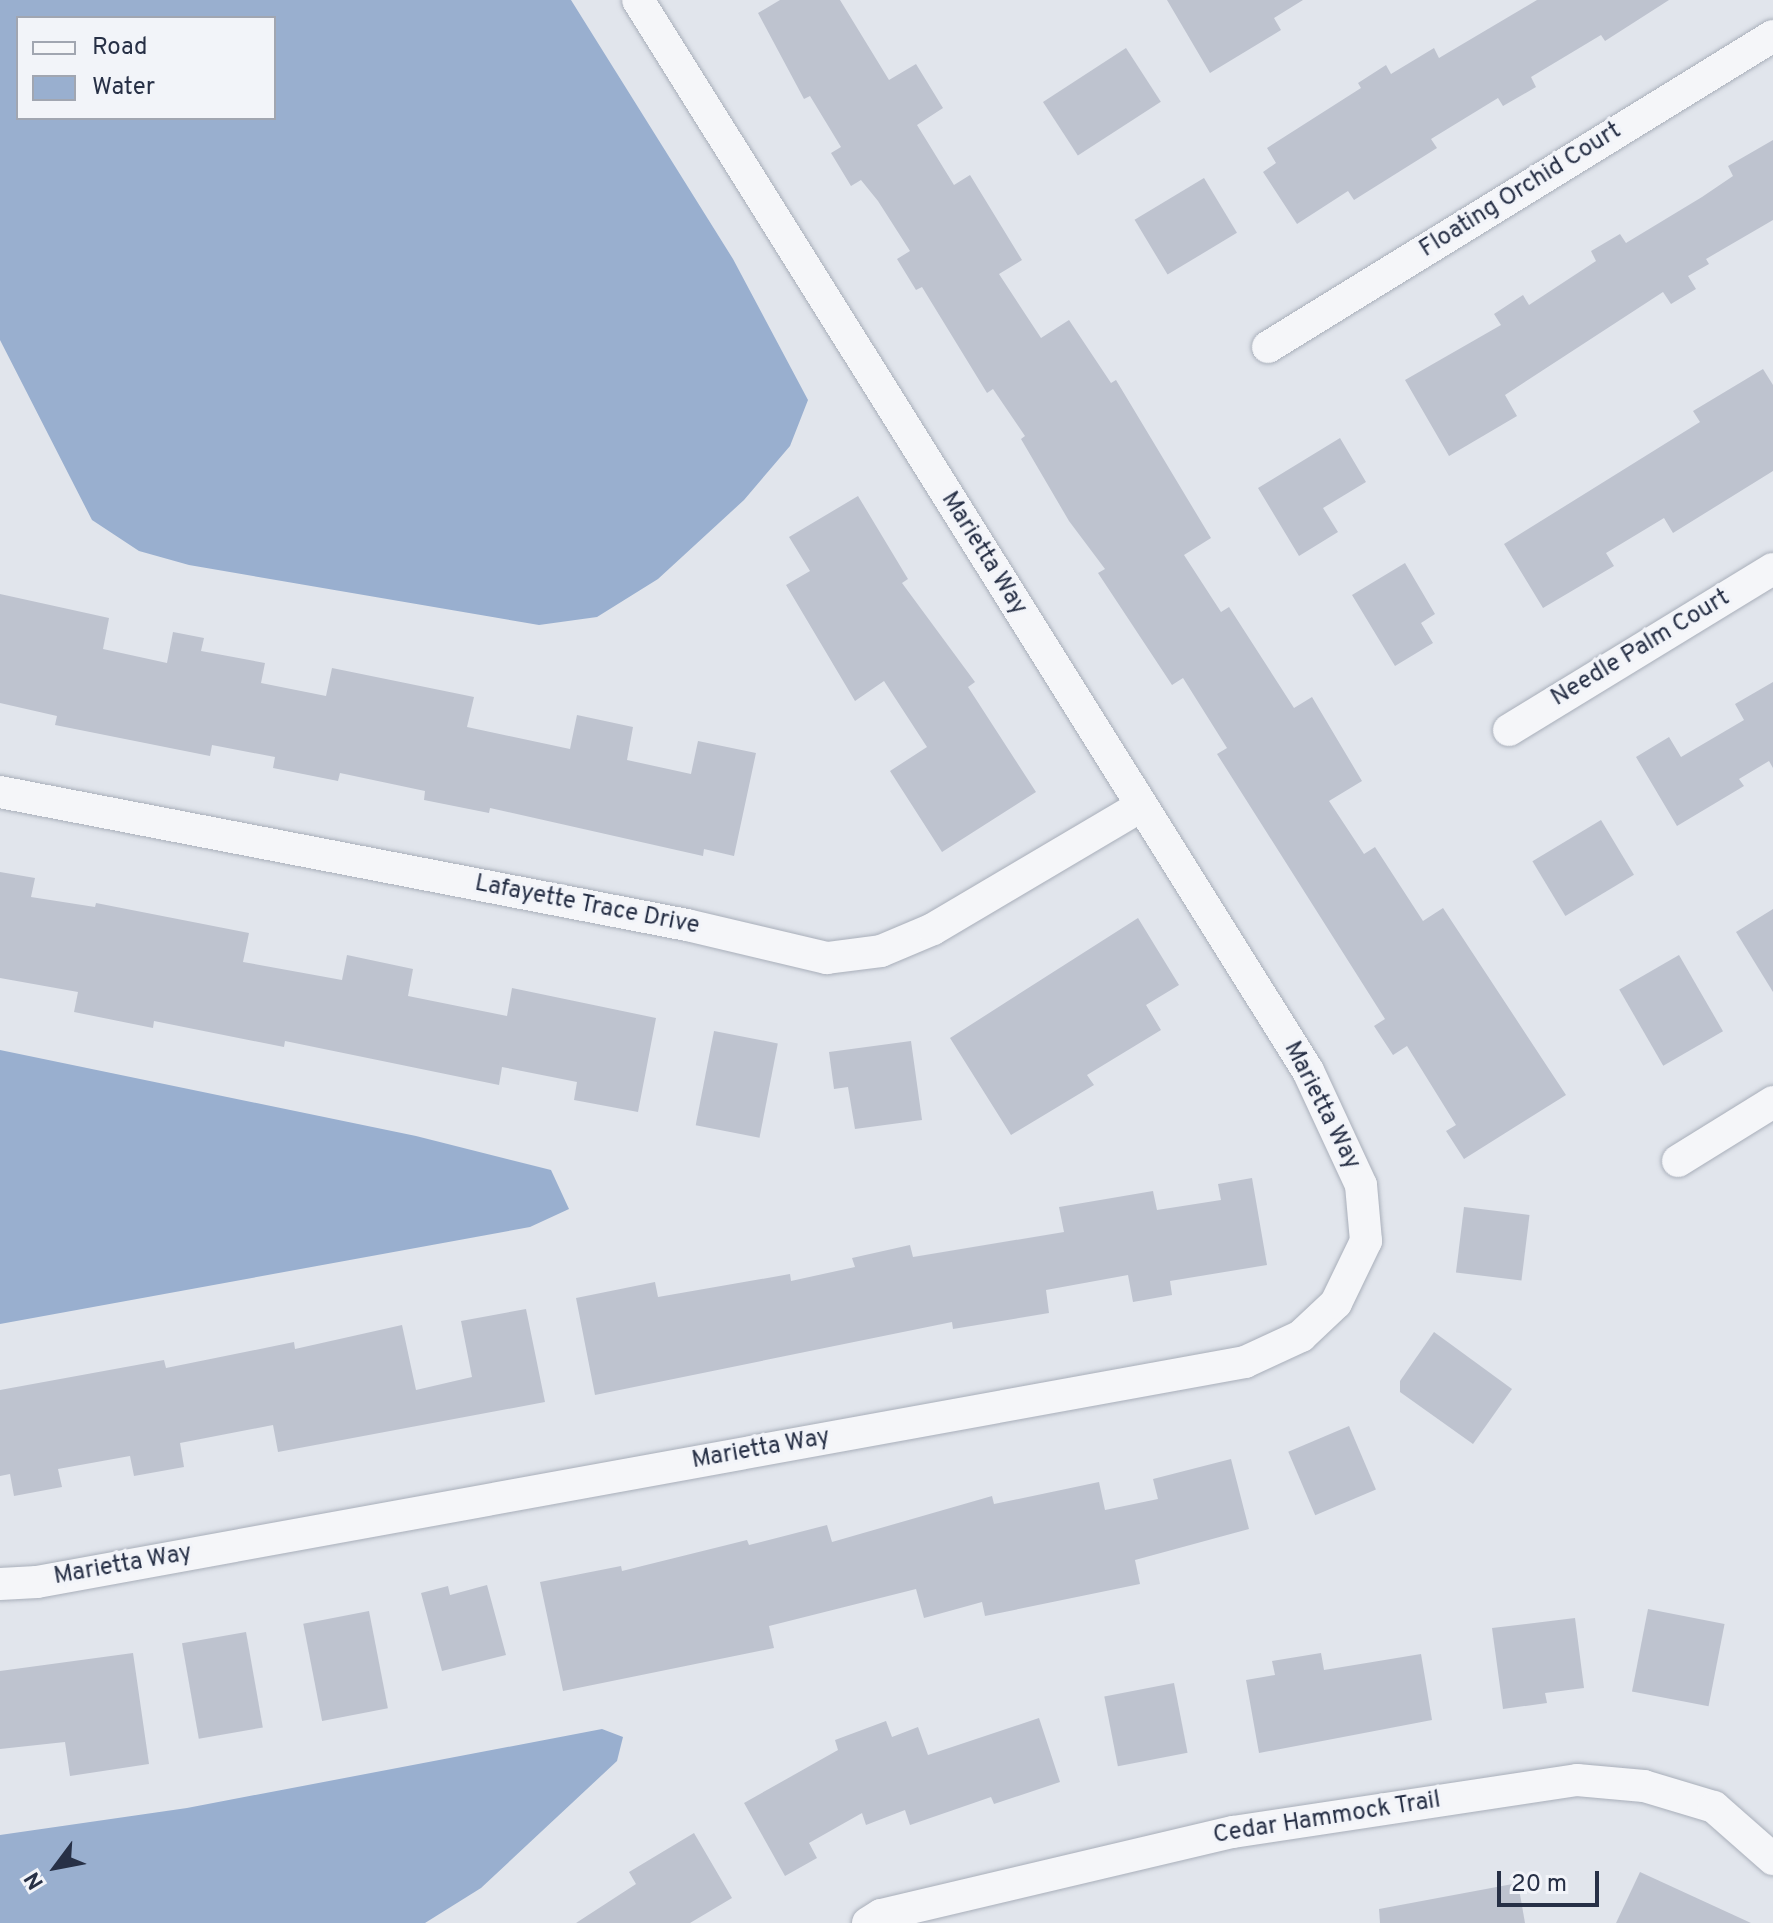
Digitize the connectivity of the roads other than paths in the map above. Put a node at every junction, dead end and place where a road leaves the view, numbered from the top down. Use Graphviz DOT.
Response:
graph roads {
  1 [pos="638,0"];
  2 [pos="1773,36"];
  3 [pos="1268,347"];
  4 [pos="1773,569"];
  5 [pos="1509,730"];
  6 [pos="0,792"];
  7 [pos="1141,806"];
  8 [pos="1773,1102"];
  9 [pos="1678,1161"];
  10 [pos="0,1584"];
  11 [pos="1773,1859"];
  12 [pos="868,1923"];
  1 -- 7 [label="street, Marietta Way"];
  2 -- 3 [label="street, Floating Orchid Court"];
  4 -- 5 [label="street, Needle Palm Court"];
  6 -- 7 [label="street, Lafayette Trace Drive"];
  7 -- 10 [label="street, Marietta Way"];
  8 -- 9 [label="street"];
  11 -- 12 [label="street, Cedar Hammock Trail"];
}
